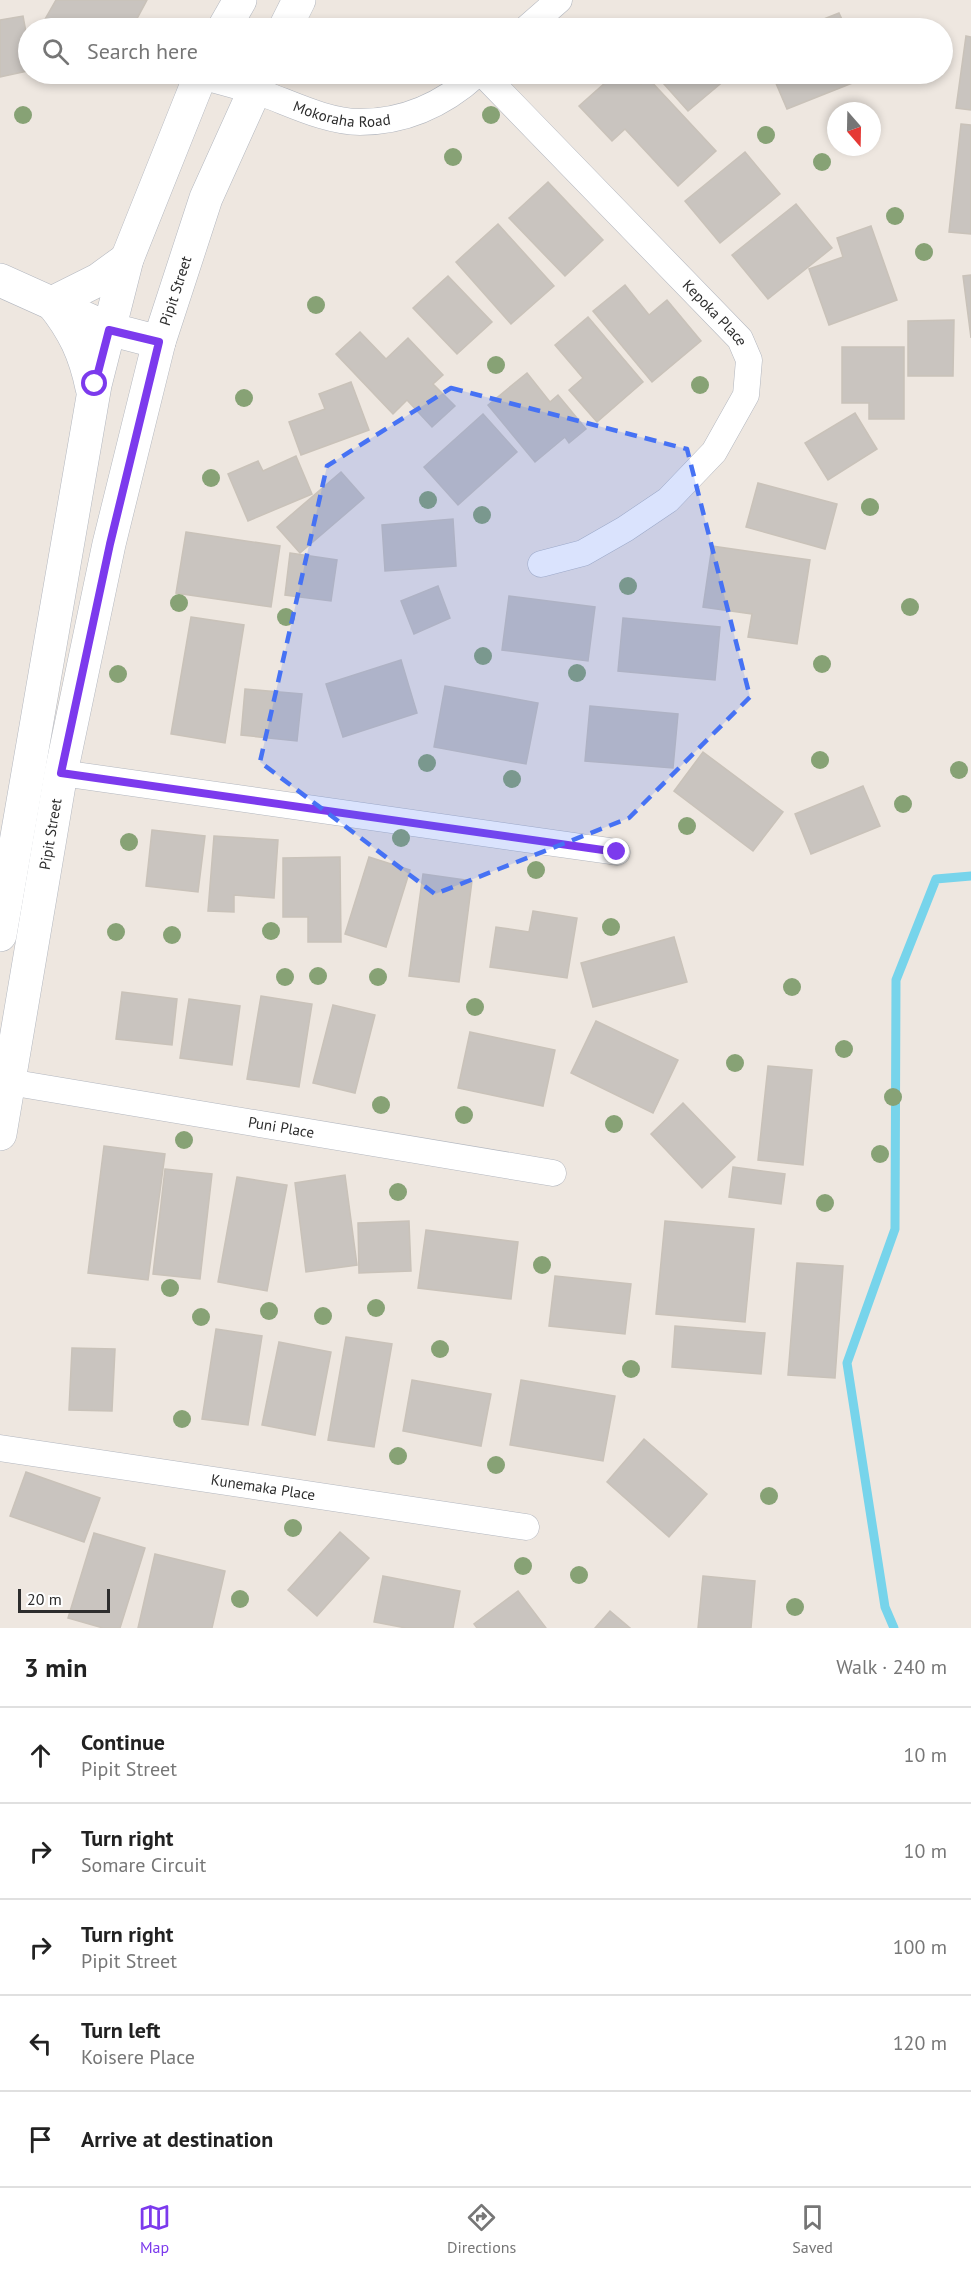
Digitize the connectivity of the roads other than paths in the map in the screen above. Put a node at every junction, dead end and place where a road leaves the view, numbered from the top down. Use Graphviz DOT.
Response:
graph roads {
  1 [pos="240,0"];
  2 [pos="299,0"];
  3 [pos="559,0"];
  4 [pos="230,18"];
  5 [pos="290,18"];
  6 [pos="538,18"];
  7 [pos="197,84"];
  8 [pos="257,84"];
  9 [pos="262,84"];
  10 [pos="464,84"];
  11 [pos="493,84"];
  12 [pos="127,259"];
  13 [pos="0,280"];
  14 [pos="52,303"];
  15 [pos="109,330"];
  16 [pos="159,342"];
  17 [pos="93,396"];
  18 [pos="541,564"];
  19 [pos="61,773"];
  20 [pos="617,852"];
  21 [pos="0,935"];
  22 [pos="9,1082"];
  23 [pos="0,1134"];
  24 [pos="553,1173"];
  25 [pos="0,1448"];
  26 [pos="526,1527"];
  1 -- 4 [label="main road"];
  2 -- 5 [label="main road"];
  3 -- 6 [label="street"];
  7 -- 12 [label="main road, Pipit Street"];
  8 -- 16 [label="main road, Pipit Street"];
  9 -- 10 [label="street, Mokoraha Road"];
  11 -- 18 [label="street, Kepoka Place"];
  12 -- 14 [label="main road"];
  12 -- 15 [label="main road, Pipit Street"];
  13 -- 14 [label="main road"];
  14 -- 15 [label="main road"];
  14 -- 17 [label="main road"];
  15 -- 16 [label="main road"];
  15 -- 17 [label="main road, Pipit Street"];
  16 -- 19 [label="main road, Pipit Street"];
  17 -- 21 [label="main road, Pipit Street"];
  19 -- 20 [label="street"];
  19 -- 22 [label="main road, Pipit Street"];
  22 -- 23 [label="main road, Pipit Street"];
  22 -- 24 [label="street, Puni Place"];
  25 -- 26 [label="street, Kunemaka Place"];
}
